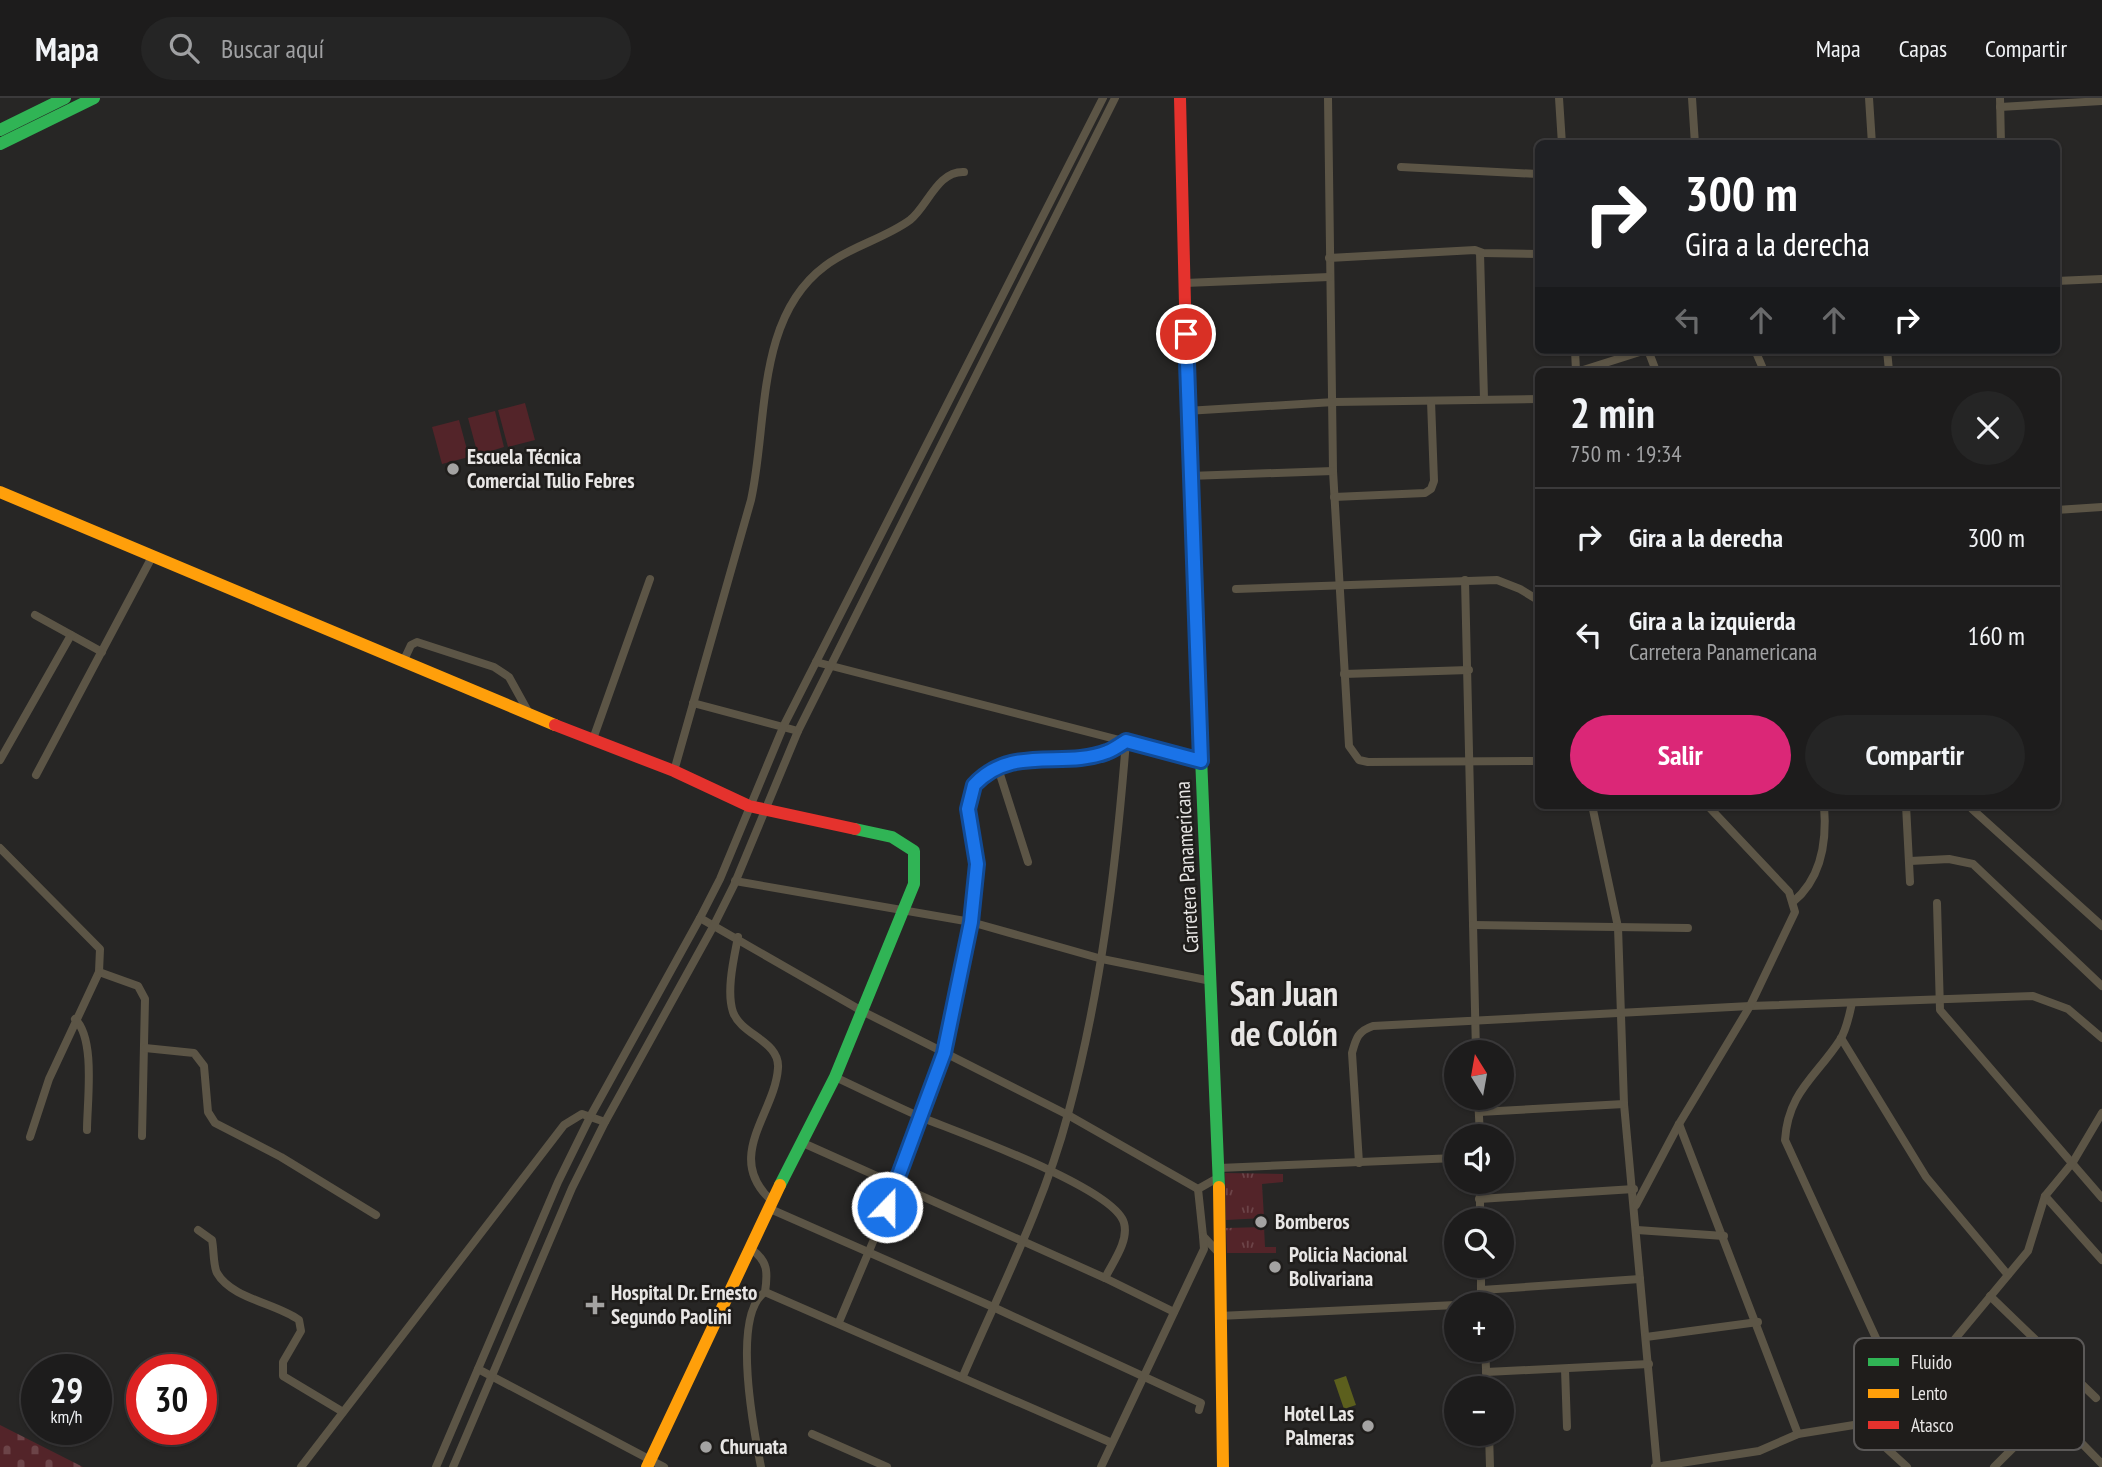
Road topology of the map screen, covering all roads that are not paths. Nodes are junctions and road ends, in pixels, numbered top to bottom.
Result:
1 (65, 98) edge
2 (94, 98) edge
3 (1103, 98) edge
4 (1115, 98) edge
5 (1180, 98) edge
6 (1328, 98) edge
7 (1559, 98) edge
8 (1692, 98) edge
9 (1869, 98) edge
10 (2062, 101) edge
11 (2102, 101) edge
12 (2000, 102) edge
13 (0, 130) edge
14 (1562, 140) edge
15 (1695, 140) edge
16 (1872, 140) edge
17 (2001, 140) edge
18 (0, 144) edge
19 (1401, 167) dead end
20 (964, 173) dead end
21 (1535, 174) edge
22 (1480, 253) junction
23 (1535, 254) edge
24 (1329, 258) junction
25 (1329, 277) junction
26 (2102, 279) edge
27 (2060, 281) edge
28 (1185, 283) junction
29 (1634, 354) edge
30 (1588, 368) edge
31 (1535, 399) edge
32 (1484, 400) junction
33 (1431, 401) junction
34 (1334, 402) junction
35 (1186, 411) junction
36 (1333, 471) junction
37 (1189, 476) junction
38 (0, 492) edge
39 (1334, 497) junction
40 (2102, 507) edge
41 (2060, 510) edge
42 (154, 554) junction
43 (650, 579) dead end
44 (1465, 580) junction
45 (1338, 585) junction
46 (1236, 589) dead end
47 (1535, 598) edge
48 (35, 615) dead end
49 (71, 635) junction
50 (102, 652) junction
51 (403, 662) junction
52 (816, 662) junction
53 (831, 668) junction
54 (1469, 670) junction
55 (1344, 674) junction
56 (693, 703) junction
57 (530, 715) junction
58 (784, 725) junction
59 (798, 731) junction
60 (593, 739) junction
61 (1126, 741) junction
62 (0, 760) edge
63 (1201, 761) junction
64 (1472, 761) junction
65 (1535, 761) edge
66 (998, 768) junction
67 (674, 771) junction
68 (36, 775) dead end
69 (749, 806) junction
70 (1593, 809) edge
71 (1711, 809) edge
72 (1824, 809) edge
73 (1906, 809) edge
74 (1973, 809) edge
75 (764, 811) junction
76 (0, 848) edge
77 (1910, 861) junction
78 (1028, 862) dead end
79 (735, 881) junction
80 (1910, 882) dead end
81 (1793, 902) junction
82 (1937, 903) dead end
83 (904, 909) junction
84 (700, 918) junction
85 (971, 922) junction
86 (714, 925) junction
87 (1474, 925) junction
88 (1618, 926) junction
89 (2102, 926) edge
90 (1688, 928) dead end
91 (738, 937) junction
92 (1102, 959) junction
93 (99, 972) junction
94 (1211, 981) junction
95 (2102, 986) edge
96 (1939, 1001) junction
97 (1852, 1003) junction
98 (1750, 1006) junction
99 (862, 1011) junction
100 (1622, 1015) junction
101 (75, 1019) junction
102 (1475, 1021) junction
103 (1841, 1038) junction
104 (2102, 1038) edge
105 (1476, 1040) edge
106 (145, 1048) junction
107 (944, 1053) junction
108 (835, 1077) junction
109 (1624, 1104) junction
110 (1479, 1112) joint
111 (2102, 1113) edge
112 (591, 1115) junction
113 (1068, 1115) junction
114 (922, 1117) junction
115 (604, 1122) junction
116 (1479, 1124) edge
117 (1679, 1124) junction
118 (87, 1130) dead end
119 (142, 1136) dead end
120 (30, 1137) dead end
121 (803, 1143) junction
122 (1444, 1159) edge
123 (2073, 1161) junction
124 (1359, 1163) junction
125 (1049, 1170) junction
126 (1219, 1174) junction
127 (897, 1185) junction
128 (1198, 1189) junction
129 (1634, 1189) junction
130 (1479, 1194) edge
131 (2045, 1196) junction
132 (2102, 1198) edge
133 (1479, 1199) junction
134 (770, 1205) junction
135 (1635, 1207) junction
136 (1479, 1208) edge
137 (376, 1215) dead end
138 (198, 1230) dead end
139 (1637, 1230) junction
140 (1203, 1236) junction
141 (1724, 1236) junction
142 (1023, 1241) junction
143 (751, 1249) junction
144 (868, 1251) junction
145 (1218, 1251) junction
146 (2102, 1260) edge
147 (2008, 1275) junction
148 (1105, 1278) junction
149 (1482, 1278) edge
150 (1640, 1279) junction
151 (1482, 1290) joint
152 (765, 1292) junction
153 (1990, 1296) junction
154 (1444, 1306) edge
155 (993, 1307) junction
156 (1174, 1312) junction
157 (1219, 1316) junction
158 (839, 1322) junction
159 (1758, 1322) junction
160 (1646, 1337) junction
161 (1876, 1338) edge
162 (1956, 1338) edge
163 (2034, 1338) edge
164 (1486, 1362) edge
165 (1648, 1364) junction
166 (478, 1368) junction
167 (1564, 1369) junction
168 (1486, 1372) junction
169 (492, 1375) junction
170 (963, 1376) junction
171 (1486, 1376) edge
172 (1142, 1379) junction
173 (2084, 1386) edge
174 (2096, 1398) dead end
175 (1199, 1410) dead end
176 (343, 1412) junction
177 (1854, 1425) edge
178 (1567, 1427) dead end
179 (812, 1434) dead end
180 (1798, 1434) junction
181 (1112, 1443) junction
182 (1489, 1446) edge
183 (2084, 1446) edge
184 (1888, 1450) edge
185 (2011, 1450) edge
186 (2100, 1462) edge
187 (649, 1464) edge
188 (301, 1467) edge
189 (436, 1467) edge
190 (453, 1467) edge
191 (664, 1467) edge
192 (761, 1467) edge
193 (887, 1467) edge
194 (1101, 1467) edge
195 (1223, 1467) edge
196 (1490, 1467) edge
197 (1656, 1467) edge
198 (1907, 1467) edge
199 (1994, 1467) edge
200 (2092, 1467) edge

1 - 13 main road
2 - 18 main road
3 - 52 street
4 - 53 street
5 - 28 main road, Carretera Panamericana
6 - 24 street
7 - 14 street
8 - 15 street
9 - 16 street
10 - 11 street
10 - 12 street
12 - 17 street
19 - 21 street
20 - 56 street
22 - 23 street
22 - 24 street
22 - 32 street
24 - 25 street
25 - 28 street
25 - 34 street
26 - 27 street
28 - 35 main road, Carretera Panamericana
29 - 30 street
31 - 32 street
32 - 33 street
33 - 34 street
33 - 39 street
34 - 35 street
34 - 36 street
35 - 37 main road, Carretera Panamericana
36 - 37 street
36 - 39 street
37 - 63 main road, Carretera Panamericana
38 - 42 main road
39 - 45 street
40 - 41 street
42 - 50 street
42 - 51 main road
43 - 60 street
44 - 45 street
44 - 47 street
44 - 54 street
45 - 46 street
45 - 55 street
48 - 49 street
49 - 50 street
49 - 62 street
50 - 68 street
51 - 57 main road
51 - 57 street
52 - 53 street
52 - 58 street
53 - 59 street
53 - 61 street
54 - 55 street
54 - 64 street
55 - 64 street
56 - 58 street
56 - 67 street
57 - 60 main road
58 - 59 street
58 - 69 street
59 - 75 street
60 - 67 main road
61 - 63 street
61 - 66 street
61 - 92 street
63 - 94 main road, Carretera Panamericana
64 - 65 street
64 - 87 street
66 - 78 street
66 - 85 street
67 - 69 main road
69 - 75 main road
69 - 84 street
70 - 88 street
71 - 81 street
72 - 81 street
73 - 77 street
74 - 89 street
75 - 79 street
75 - 83 main road
76 - 93 street
77 - 80 street
77 - 95 street
79 - 83 street
79 - 86 street
81 - 98 street
82 - 96 street
83 - 85 street
83 - 99 main road
84 - 86 street
84 - 112 street
85 - 92 street
85 - 107 street
86 - 91 street
86 - 115 street
87 - 88 street
87 - 102 street
88 - 90 street
88 - 100 street
91 - 99 street
91 - 134 street
92 - 94 street
92 - 113 street
93 - 101 street
93 - 106 street
94 - 126 main road, Carretera Panamericana
96 - 97 street
96 - 104 street
96 - 123 street
97 - 98 street
97 - 103 street
98 - 100 street
98 - 117 street
99 - 107 street
99 - 108 main road
100 - 102 street
100 - 109 street
101 - 118 street
101 - 120 street
102 - 105 street
102 - 124 street
103 - 147 street
103 - 161 street
106 - 119 street
106 - 137 street
107 - 113 street
107 - 114 street
108 - 114 street
108 - 121 main road
109 - 110 street
109 - 129 street
110 - 116 street
111 - 123 street
112 - 115 street
112 - 166 street
112 - 176 street
113 - 125 street
113 - 128 street
114 - 125 street
114 - 127 street
115 - 169 street
117 - 135 street
117 - 141 street
121 - 127 street
121 - 134 main road
122 - 124 street
123 - 131 street
123 - 132 street
124 - 126 street
125 - 142 street
125 - 148 street
126 - 128 street
126 - 145 main road, Carretera Panamericana
127 - 142 street
127 - 144 street
128 - 140 street
129 - 133 street
129 - 135 street
130 - 133 street
131 - 146 street
131 - 147 street
133 - 136 street
134 - 143 main road
134 - 144 street
135 - 139 street
138 - 176 street
139 - 141 street
139 - 150 street
140 - 145 street
140 - 156 street
141 - 159 street
142 - 148 street
142 - 155 street
143 - 152 street
143 - 187 main road
144 - 155 street
144 - 158 street
145 - 157 main road, Carretera Panamericana
147 - 153 street
148 - 156 street
149 - 151 street
150 - 151 street
150 - 160 street
152 - 158 street
152 - 192 street
153 - 162 street
153 - 163 street
154 - 157 street
155 - 170 street
155 - 172 street
156 - 172 street
157 - 195 main road, Carretera Panamericana
158 - 170 street
159 - 160 street
159 - 180 street
160 - 165 street
164 - 168 street
165 - 167 street
165 - 197 street
166 - 169 street
166 - 189 street
167 - 168 street
167 - 178 street
168 - 171 street
169 - 187 street
169 - 190 street
170 - 181 street
172 - 175 street
172 - 181 street
173 - 174 street
176 - 188 street
177 - 180 street
179 - 193 street
180 - 197 street
181 - 194 street
182 - 196 street
183 - 186 street
184 - 198 street
185 - 199 street
186 - 200 street
187 - 191 street

